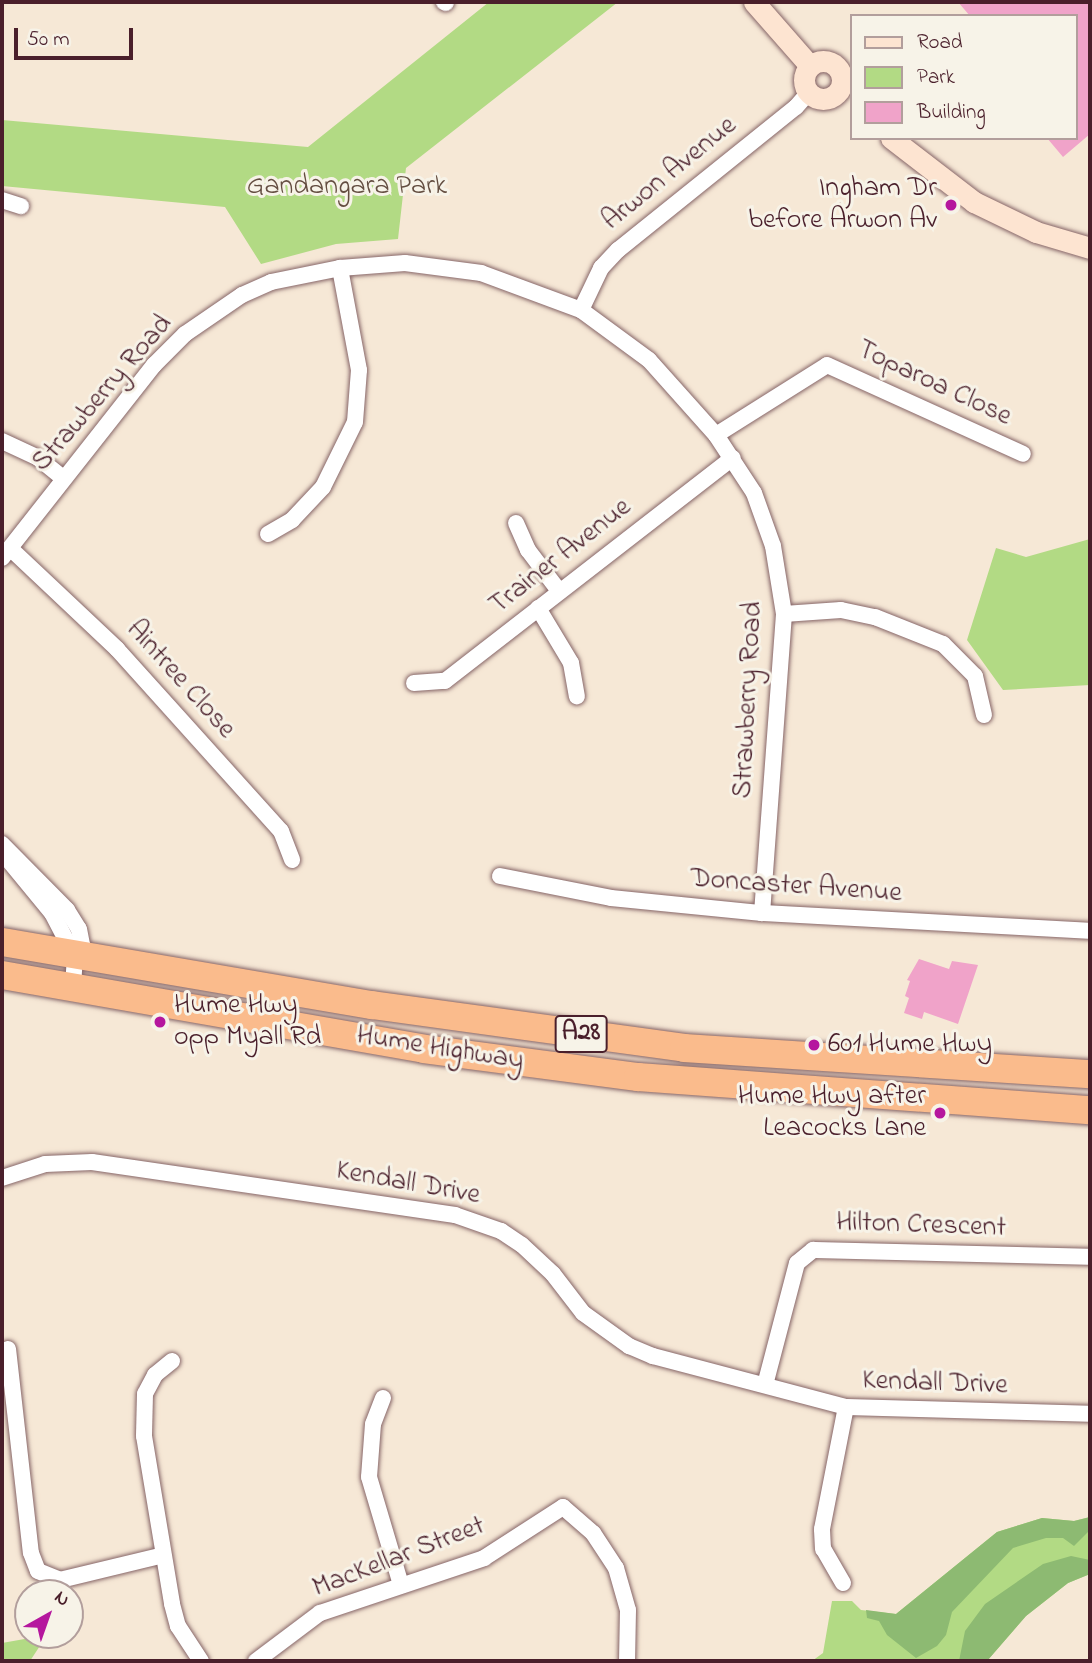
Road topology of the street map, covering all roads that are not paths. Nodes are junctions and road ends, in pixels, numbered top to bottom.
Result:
1 (754, 2) edge
2 (810, 66) junction
3 (809, 92) junction
4 (845, 97) edge
5 (894, 140) edge
6 (2, 200) edge
7 (21, 206) dead end
8 (1090, 248) edge
9 (340, 268) junction
10 (581, 310) junction
11 (716, 435) junction
12 (2, 441) edge
13 (1023, 454) dead end
14 (733, 458) junction
15 (63, 478) junction
16 (516, 523) dead end
17 (268, 534) dead end
18 (6, 554) edge
19 (559, 591) junction
20 (538, 608) junction
21 (784, 614) junction
22 (414, 683) dead end
23 (577, 696) dead end
24 (984, 715) dead end
25 (2, 844) edge
26 (2, 851) edge
27 (292, 860) dead end
28 (500, 876) dead end
29 (762, 913) junction
30 (1090, 931) edge
31 (2, 942) edge
32 (75, 957) junction
33 (2, 975) edge
34 (73, 989) junction
35 (1090, 1074) edge
36 (1090, 1110) edge
37 (2, 1178) edge
38 (1090, 1257) edge
39 (8, 1349) dead end
40 (172, 1361) dead end
41 (5, 1374) edge
42 (765, 1385) junction
43 (383, 1398) dead end
44 (846, 1407) junction
45 (1090, 1414) edge
46 (160, 1556) junction
47 (843, 1583) dead end
48 (401, 1585) junction
49 (201, 1661) edge
50 (256, 1661) edge
51 (627, 1661) edge

1 - 2 street
2 - 3 street
2 - 4 street
3 - 4 street
3 - 10 street, Arwon Avenue
5 - 8 street
6 - 7 street
9 - 10 street, Strawberry Road
9 - 15 street, Strawberry Road
9 - 17 street
10 - 11 street, Strawberry Road
11 - 13 street, Toparoa Close
11 - 14 street, Strawberry Road
12 - 15 street
14 - 19 street, Trainer Avenue
14 - 21 street, Strawberry Road
15 - 18 street, Strawberry Road
16 - 19 street
18 - 27 street, Aintree Close
19 - 20 street, Trainer Avenue
20 - 22 street, Trainer Avenue
20 - 23 street
21 - 24 street
21 - 29 street, Strawberry Road
25 - 32 street
26 - 32 street
28 - 29 street, Doncaster Avenue
29 - 30 street, Doncaster Avenue
31 - 32 highway, Hume Highway / A28
32 - 34 street
32 - 35 highway, Hume Highway / A28
33 - 34 highway, Hume Highway / A28
34 - 36 highway, Hume Highway / A28
37 - 42 street, Kendall Drive
38 - 42 street, Hilton Crescent
39 - 41 street
40 - 46 street
41 - 46 street
42 - 44 street, Kendall Drive
43 - 48 street
44 - 45 street, Kendall Drive
44 - 47 street
46 - 49 street
48 - 50 street, MacKellar Street
48 - 51 street, MacKellar Street

